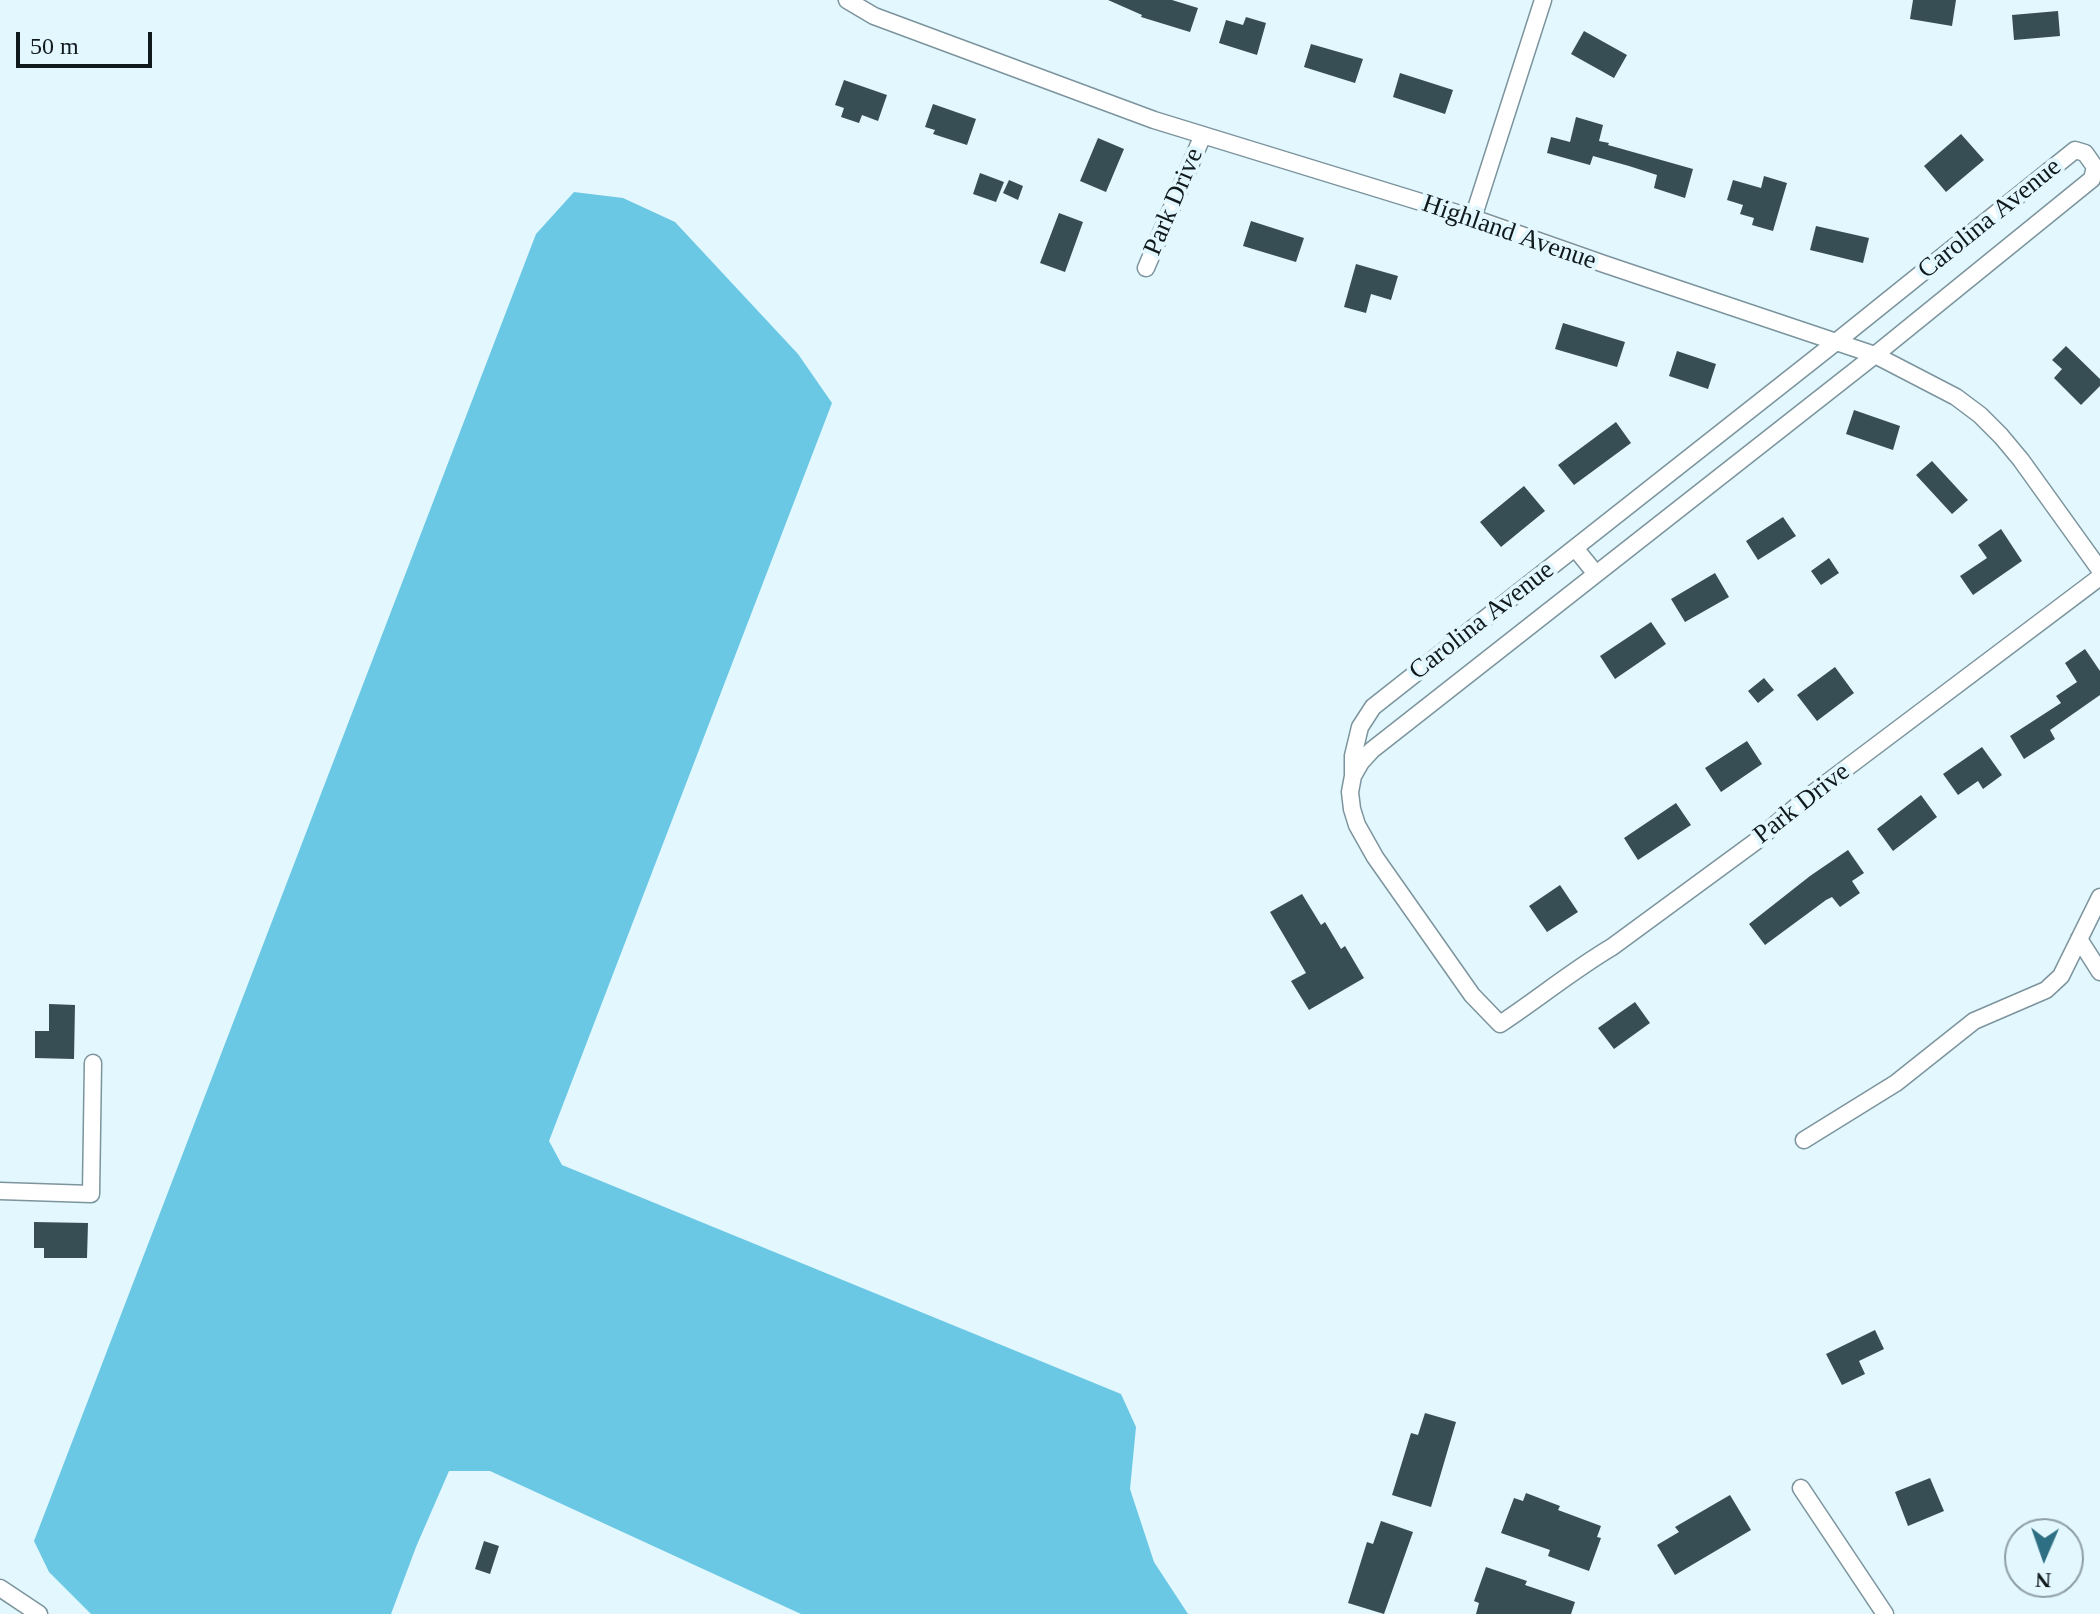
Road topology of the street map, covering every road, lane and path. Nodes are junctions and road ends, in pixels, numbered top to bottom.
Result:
1 (847, 0) edge
2 (1543, 0) edge
3 (1203, 135) junction
4 (1473, 218) junction
5 (1146, 268) dead end
6 (1836, 342) junction
7 (1875, 355) junction
8 (1575, 548) junction
9 (2100, 570) edge
10 (1596, 574) junction
11 (2100, 577) edge
12 (1353, 776) junction
13 (2100, 897) edge
14 (2079, 939) junction
15 (2100, 972) edge
16 (1500, 1024) joint
17 (93, 1063) dead end
18 (1804, 1140) dead end
19 (0, 1191) edge
20 (1801, 1488) dead end
21 (0, 1588) edge
22 (39, 1614) edge
23 (1885, 1614) edge

1 - 3 street, Highland Avenue
2 - 4 street
3 - 4 street, Highland Avenue
3 - 5 street, Park Drive
4 - 6 street, Highland Avenue
6 - 7 street, Highland Avenue
6 - 7 street, Carolina Avenue
6 - 8 street, Carolina Avenue
7 - 9 street, Highland Avenue
7 - 10 street, Carolina Avenue
8 - 10 street
8 - 12 street, Carolina Avenue
10 - 12 street, Carolina Avenue
11 - 16 street, Park Drive
12 - 16 street, Carolina Avenue
13 - 14 street
14 - 15 street
14 - 18 street
17 - 19 street
20 - 23 street
21 - 22 street

